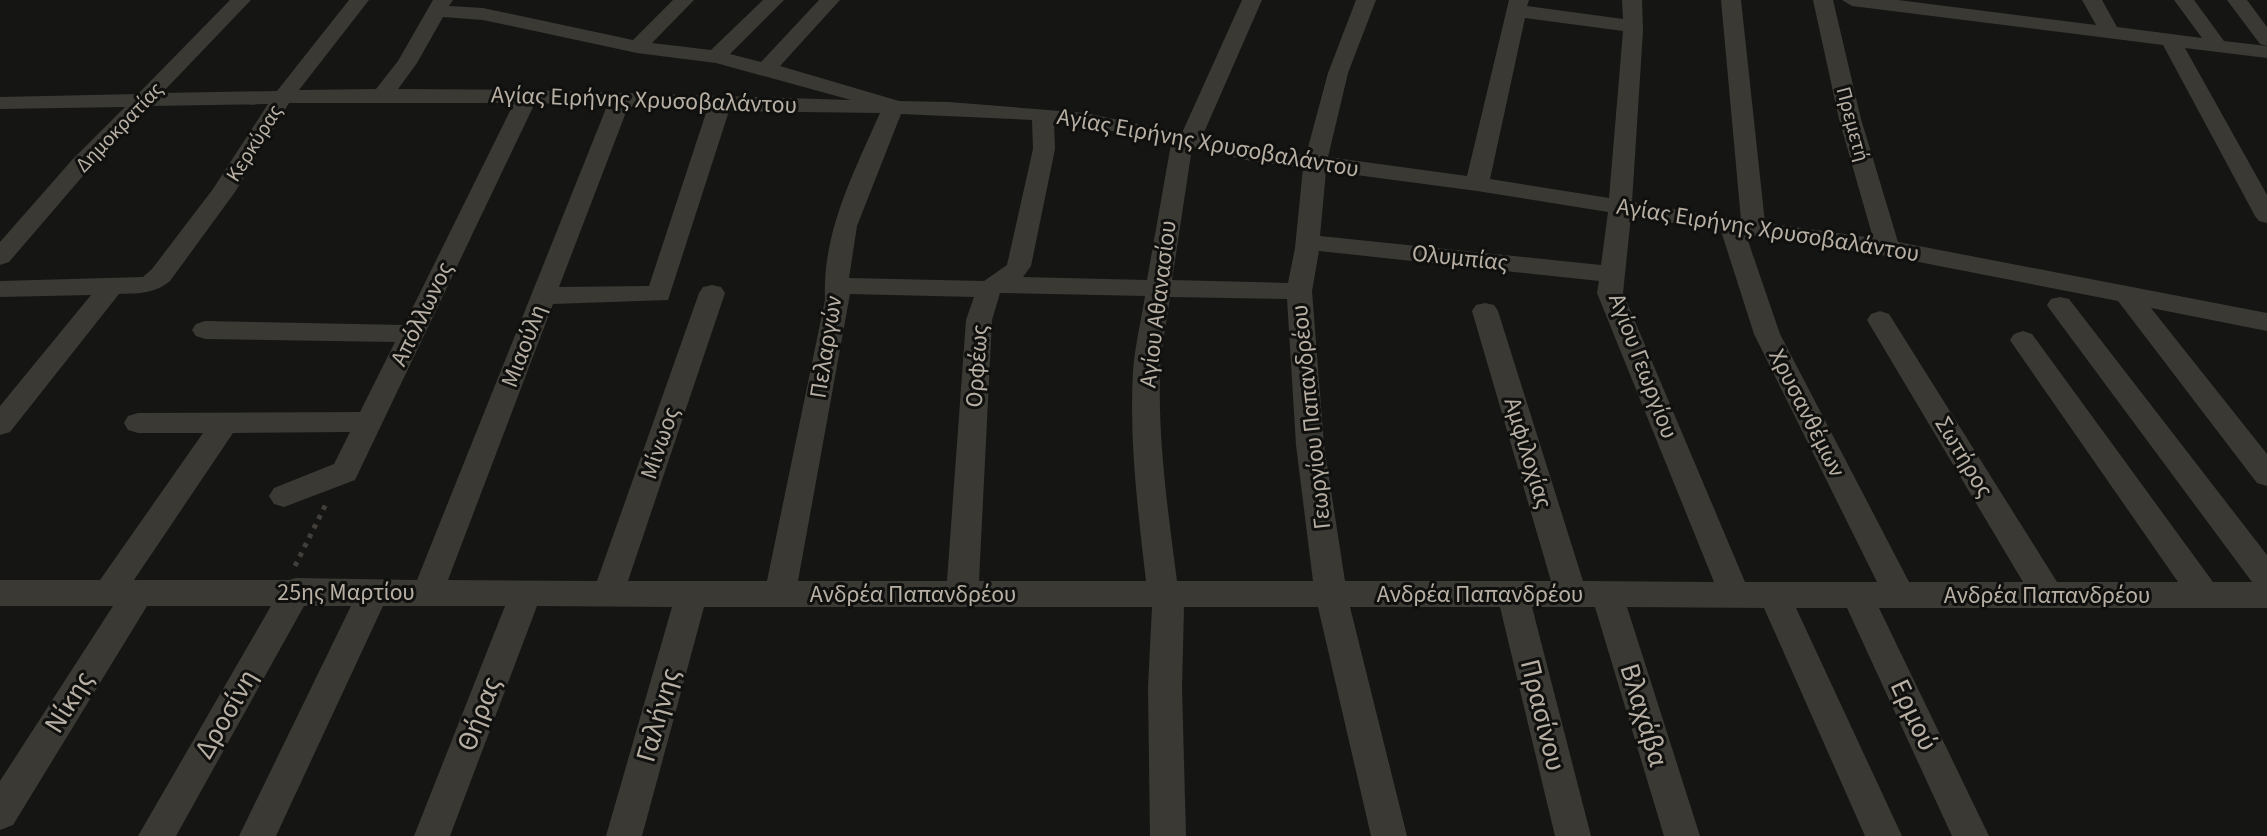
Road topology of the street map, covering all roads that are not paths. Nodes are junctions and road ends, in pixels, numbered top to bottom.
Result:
1 (241, 0) edge
2 (359, 0) edge
3 (499, 0) edge
4 (684, 0) edge
5 (774, 0) edge
6 (830, 0) edge
7 (1252, 0) edge
8 (1366, 0) edge
9 (1632, 0) edge
10 (1731, 0) edge
11 (1824, 0) edge
12 (1852, 0) edge
13 (2006, 0) edge
14 (2092, 0) edge
15 (2184, 0) edge
16 (2238, 0) edge
17 (1877, 2) edge
18 (440, 6) edge
19 (1519, 6) edge
20 (483, 14) junction
21 (2015, 20) junction
22 (1633, 26) junction
23 (2110, 32) junction
24 (2170, 39) junction
25 (2267, 40) edge
26 (2218, 46) junction
27 (636, 47) junction
28 (2267, 52) edge
29 (716, 57) junction
30 (766, 69) junction
31 (382, 95) junction
32 (528, 96) junction
33 (282, 98) junction
34 (146, 100) junction
35 (620, 100) junction
36 (1, 104) edge
37 (720, 104) junction
38 (894, 106) junction
39 (1043, 115) junction
40 (1186, 140) junction
41 (1315, 163) junction
42 (1477, 184) junction
43 (1620, 207) junction
44 (2267, 216) edge
45 (1743, 227) junction
46 (1307, 242) junction
47 (1888, 248) junction
48 (0, 257) edge
49 (1612, 274) junction
50 (112, 286) junction
51 (836, 286) junction
52 (992, 287) junction
53 (0, 289) edge
54 (1159, 289) junction
55 (1299, 290) junction
56 (712, 293) dead end
57 (2127, 295) junction
58 (543, 296) junction
59 (2060, 305) dead end
60 (1485, 311) dead end
61 (1880, 320) dead end
62 (2267, 322) edge
63 (205, 330) dead end
64 (412, 334) junction
65 (2023, 340) dead end
66 (369, 422) junction
67 (138, 423) dead end
68 (225, 423) junction
69 (0, 425) edge
70 (2267, 475) edge
71 (284, 496) dead end
72 (2267, 578) edge
73 (289, 591) junction
74 (124, 592) junction
75 (374, 592) junction
76 (428, 592) junction
77 (0, 593) edge
78 (526, 593) junction
79 (608, 593) junction
80 (692, 594) junction
81 (780, 594) junction
82 (962, 594) junction
83 (1165, 594) junction
84 (1331, 594) junction
85 (1513, 594) junction
86 (1571, 594) junction
87 (1607, 594) junction
88 (1735, 595) junction
89 (1774, 595) junction
90 (1857, 595) junction
91 (1900, 595) junction
92 (2048, 595) junction
93 (2205, 595) junction
94 (2267, 595) edge
95 (0, 813) edge
96 (156, 836) edge
97 (257, 836) edge
98 (432, 836) edge
99 (624, 836) edge
100 (1168, 836) edge
101 (1389, 836) edge
102 (1573, 836) edge
103 (1682, 836) edge
104 (1884, 836) edge
105 (1971, 836) edge

1 - 34 street, Δημοκρατίας
2 - 33 street, Κερκύρας
3 - 20 street
4 - 27 street
5 - 29 street
6 - 30 street
7 - 40 street, Αγίου Αθανασίου
8 - 41 street, Γεωργίου Παπανδρέου
9 - 22 street, Αγίου Γεωργίου
10 - 45 street, Χρυσανθέμων
11 - 47 street, Πρεμετή
12 - 17 street
13 - 21 street
14 - 23 street
15 - 26 street
16 - 25 street
17 - 21 street
18 - 20 street
18 - 31 street
19 - 22 street
19 - 42 street
20 - 27 street
21 - 23 street
22 - 43 street, Αγίου Γεωργίου
23 - 24 street
24 - 26 street
24 - 44 street
26 - 28 street
27 - 29 street
29 - 30 street
30 - 38 street
31 - 32 street, Αγίας Ειρήνης Χρυσοβαλάντου
31 - 33 street, Αγίας Ειρήνης Χρυσοβαλάντου
32 - 35 street, Αγίας Ειρήνης Χρυσοβαλάντου
32 - 64 street, Απόλλωνος
33 - 34 street, Αγίας Ειρήνης Χρυσοβαλάντου
33 - 50 street, Κερκύρας
34 - 36 street
34 - 48 street, Δημοκρατίας
35 - 37 street, Αγίας Ειρήνης Χρυσοβαλάντου
35 - 58 street, Μιαούλη
37 - 38 street, Αγίας Ειρήνης Χρυσοβαλάντου
37 - 58 street
38 - 39 street, Αγίας Ειρήνης Χρυσοβαλάντου
38 - 51 street, Πελαργών
39 - 40 street, Αγίας Ειρήνης Χρυσοβαλάντου
39 - 52 street
40 - 41 street, Αγίας Ειρήνης Χρυσοβαλάντου
40 - 54 street, Αγίου Αθανασίου
41 - 42 street, Αγίας Ειρήνης Χρυσοβαλάντου
41 - 46 street, Γεωργίου Παπανδρέου
42 - 43 street, Αγίας Ειρήνης Χρυσοβαλάντου
43 - 45 street, Αγίας Ειρήνης Χρυσοβαλάντου
43 - 49 street, Αγίου Γεωργίου
45 - 47 street, Αγίας Ειρήνης Χρυσοβαλάντου
45 - 91 street, Χρυσανθέμων
46 - 49 street, Ολυμπίας
46 - 55 street, Γεωργίου Παπανδρέου
47 - 57 street, Αγίας Ειρήνης Χρυσοβαλάντου
49 - 88 street, Αγίου Γεωργίου
50 - 53 street
50 - 69 street
51 - 52 street
51 - 81 street, Πελαργών
52 - 54 street
52 - 82 street, Ορφέως
54 - 55 street
54 - 83 street, Αγίου Αθανασίου
55 - 84 street, Γεωργίου Παπανδρέου
56 - 79 street, Μίνωος
57 - 62 street, Αγίας Ειρήνης Χρυσοβαλάντου
57 - 70 street
58 - 76 street, Μιαούλη
59 - 72 street
60 - 86 street, Αμφιλοχίας
61 - 92 street, Σωτήρος
63 - 64 street
64 - 66 street, Απόλλωνος
65 - 93 street
66 - 68 street
66 - 71 street, Απόλλωνος
67 - 68 street
68 - 74 street, Νίκης
73 - 74 street, 25ης Μαρτίου
73 - 75 street, 25ης Μαρτίου
73 - 96 street, Δροσίνη
74 - 77 street, 25ης Μαρτίου
74 - 95 street, Νίκης
75 - 76 street, 25ης Μαρτίου
75 - 97 street
76 - 78 street, 25ης Μαρτίου
78 - 79 street, 25ης Μαρτίου
78 - 98 street, Θήρας
79 - 80 street, 25ης Μαρτίου
80 - 81 street, Ανδρέα Παπανδρέου
80 - 99 street, Γαλήνης
81 - 82 street, Ανδρέα Παπανδρέου
82 - 83 street, Ανδρέα Παπανδρέου
83 - 84 street, Ανδρέα Παπανδρέου
83 - 100 street, Αγίου Αθανασίου
84 - 85 street, Ανδρέα Παπανδρέου
84 - 101 street, Γεωργίου Παπανδρέου
85 - 86 street, Ανδρέα Παπανδρέου
85 - 102 street, Πρασίνου
86 - 87 street, Ανδρέα Παπανδρέου
87 - 88 street, Ανδρέα Παπανδρέου
87 - 103 street, Βλαχάβα
88 - 89 street, Ανδρέα Παπανδρέου
89 - 90 street, Ανδρέα Παπανδρέου
89 - 104 street
90 - 91 street, Ανδρέα Παπανδρέου
90 - 105 street, Ερμού
91 - 92 street, Ανδρέα Παπανδρέου
92 - 93 street, Ανδρέα Παπανδρέου
93 - 94 street, Ανδρέα Παπανδρέου

